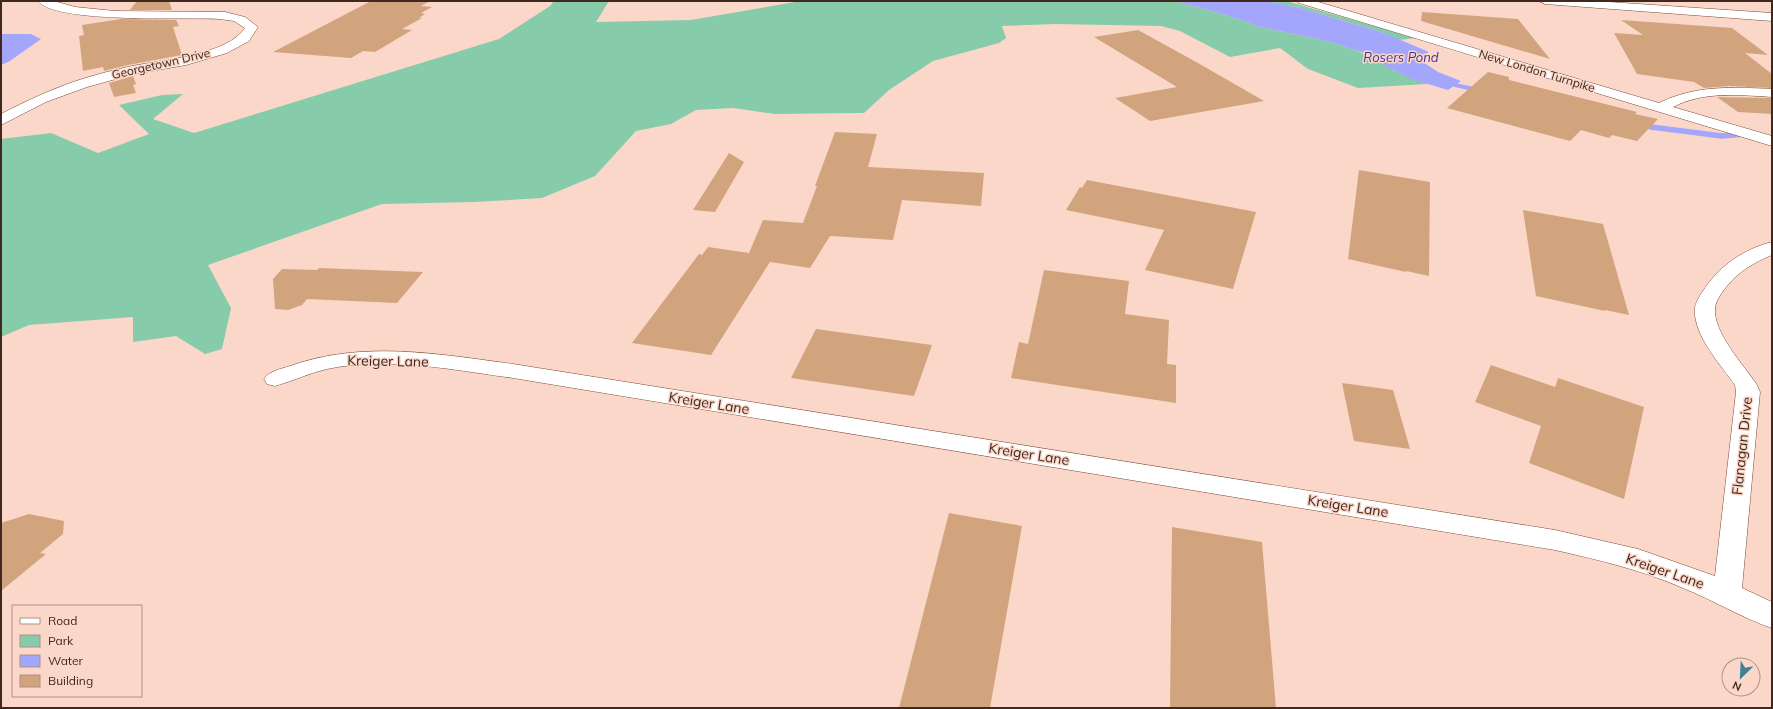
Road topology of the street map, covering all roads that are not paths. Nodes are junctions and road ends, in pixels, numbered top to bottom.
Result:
1 (44, 1) edge
2 (1303, 1) edge
3 (1545, 1) edge
4 (1327, 4) edge
5 (1772, 17) edge
6 (1772, 93) edge
7 (1660, 108) junction
8 (1, 120) edge
9 (1772, 141) edge
10 (1772, 248) edge
11 (275, 379) dead end
12 (1727, 594) junction
13 (1772, 616) edge

1 - 8 street, Georgetown Drive
2 - 4 street, New London Turnpike
3 - 5 street
4 - 7 street, New London Turnpike
6 - 7 street
7 - 9 street, New London Turnpike
10 - 12 street, Flanagan Drive
11 - 12 street, Kreiger Lane
12 - 13 street, Kreiger Lane

